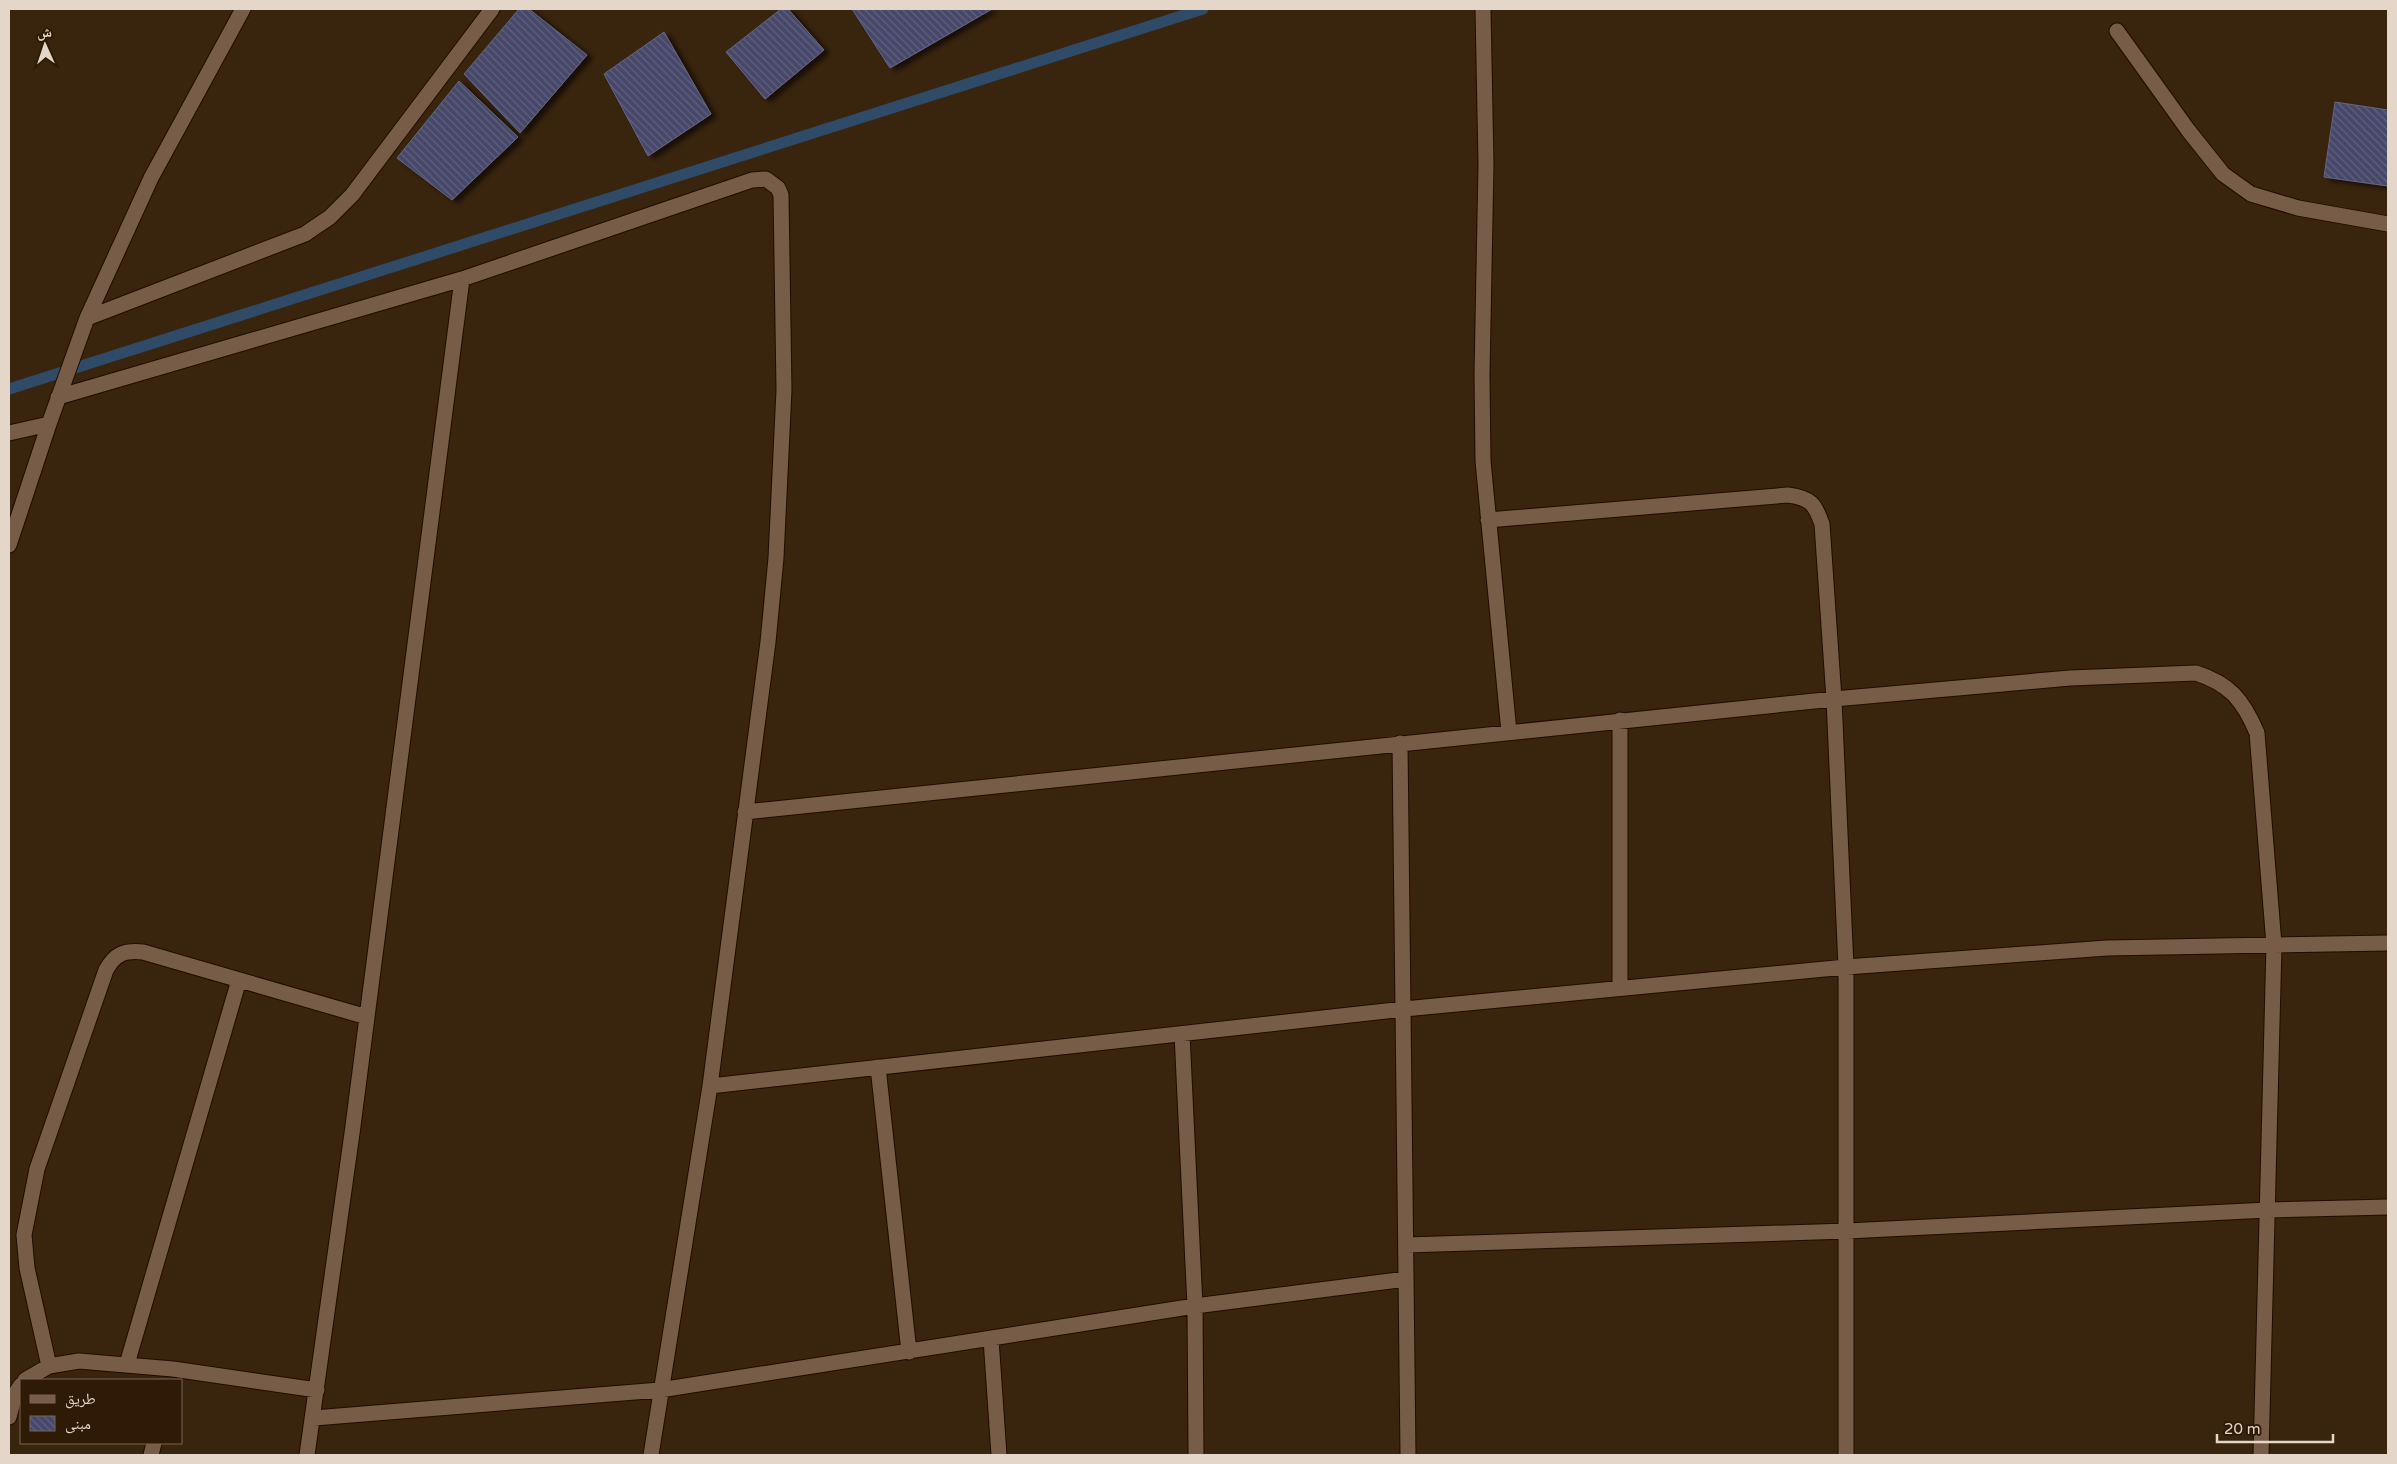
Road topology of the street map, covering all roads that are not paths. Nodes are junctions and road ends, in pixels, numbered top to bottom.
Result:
1 (243, 9) edge
2 (492, 9) edge
3 (1483, 9) edge
4 (2117, 31) dead end
5 (2388, 224) edge
6 (462, 279) junction
7 (87, 318) junction
8 (58, 397) junction
9 (48, 424) junction
10 (9, 433) edge
11 (1488, 520) junction
12 (9, 545) edge
13 (1834, 699) junction
14 (1620, 720) junction
15 (1509, 732) junction
16 (1400, 743) junction
17 (746, 812) junction
18 (2388, 943) edge
19 (2274, 945) junction
20 (1846, 966) junction
21 (239, 980) junction
22 (1620, 988) junction
23 (1404, 1009) junction
24 (367, 1017) junction
25 (1182, 1034) junction
26 (878, 1067) junction
27 (710, 1086) junction
28 (2388, 1207) edge
29 (2268, 1210) junction
30 (1846, 1231) junction
31 (1406, 1245) junction
32 (1406, 1279) junction
33 (1195, 1306) junction
34 (991, 1339) junction
35 (909, 1352) junction
36 (127, 1364) junction
37 (49, 1366) junction
38 (172, 1375) edge
39 (27, 1379) edge
40 (20, 1386) edge
41 (317, 1390) junction
42 (660, 1390) junction
43 (9, 1417) edge
44 (314, 1418) junction
45 (307, 1455) edge
46 (651, 1455) edge
47 (999, 1455) edge
48 (1196, 1455) edge
49 (1408, 1455) edge
50 (1846, 1455) edge
51 (2261, 1455) edge

1 - 7 street
2 - 7 street
3 - 11 street
4 - 5 street
6 - 8 street
6 - 17 street
6 - 24 street
7 - 8 street
8 - 9 street
9 - 10 street
9 - 12 street
11 - 13 street
11 - 15 street
13 - 14 street
13 - 19 street
13 - 20 street
14 - 15 street
14 - 22 street
15 - 16 street
16 - 17 street
16 - 23 street
17 - 27 street
18 - 19 street
19 - 20 street
19 - 29 street
20 - 22 street
20 - 30 street
21 - 24 street
21 - 36 street
21 - 37 street
22 - 23 street
23 - 25 street
23 - 31 street
24 - 41 street
25 - 26 street
25 - 33 street
26 - 27 street
26 - 35 street
27 - 42 street
28 - 29 street
29 - 30 street
29 - 51 street
30 - 31 street
30 - 50 street
31 - 32 street
32 - 33 street
32 - 49 street
33 - 34 street
33 - 48 street
34 - 35 street
34 - 47 street
35 - 42 street
36 - 37 street
36 - 38 street
37 - 39 street
38 - 41 street
40 - 43 street
41 - 44 street
42 - 44 street
42 - 46 street
44 - 45 street

